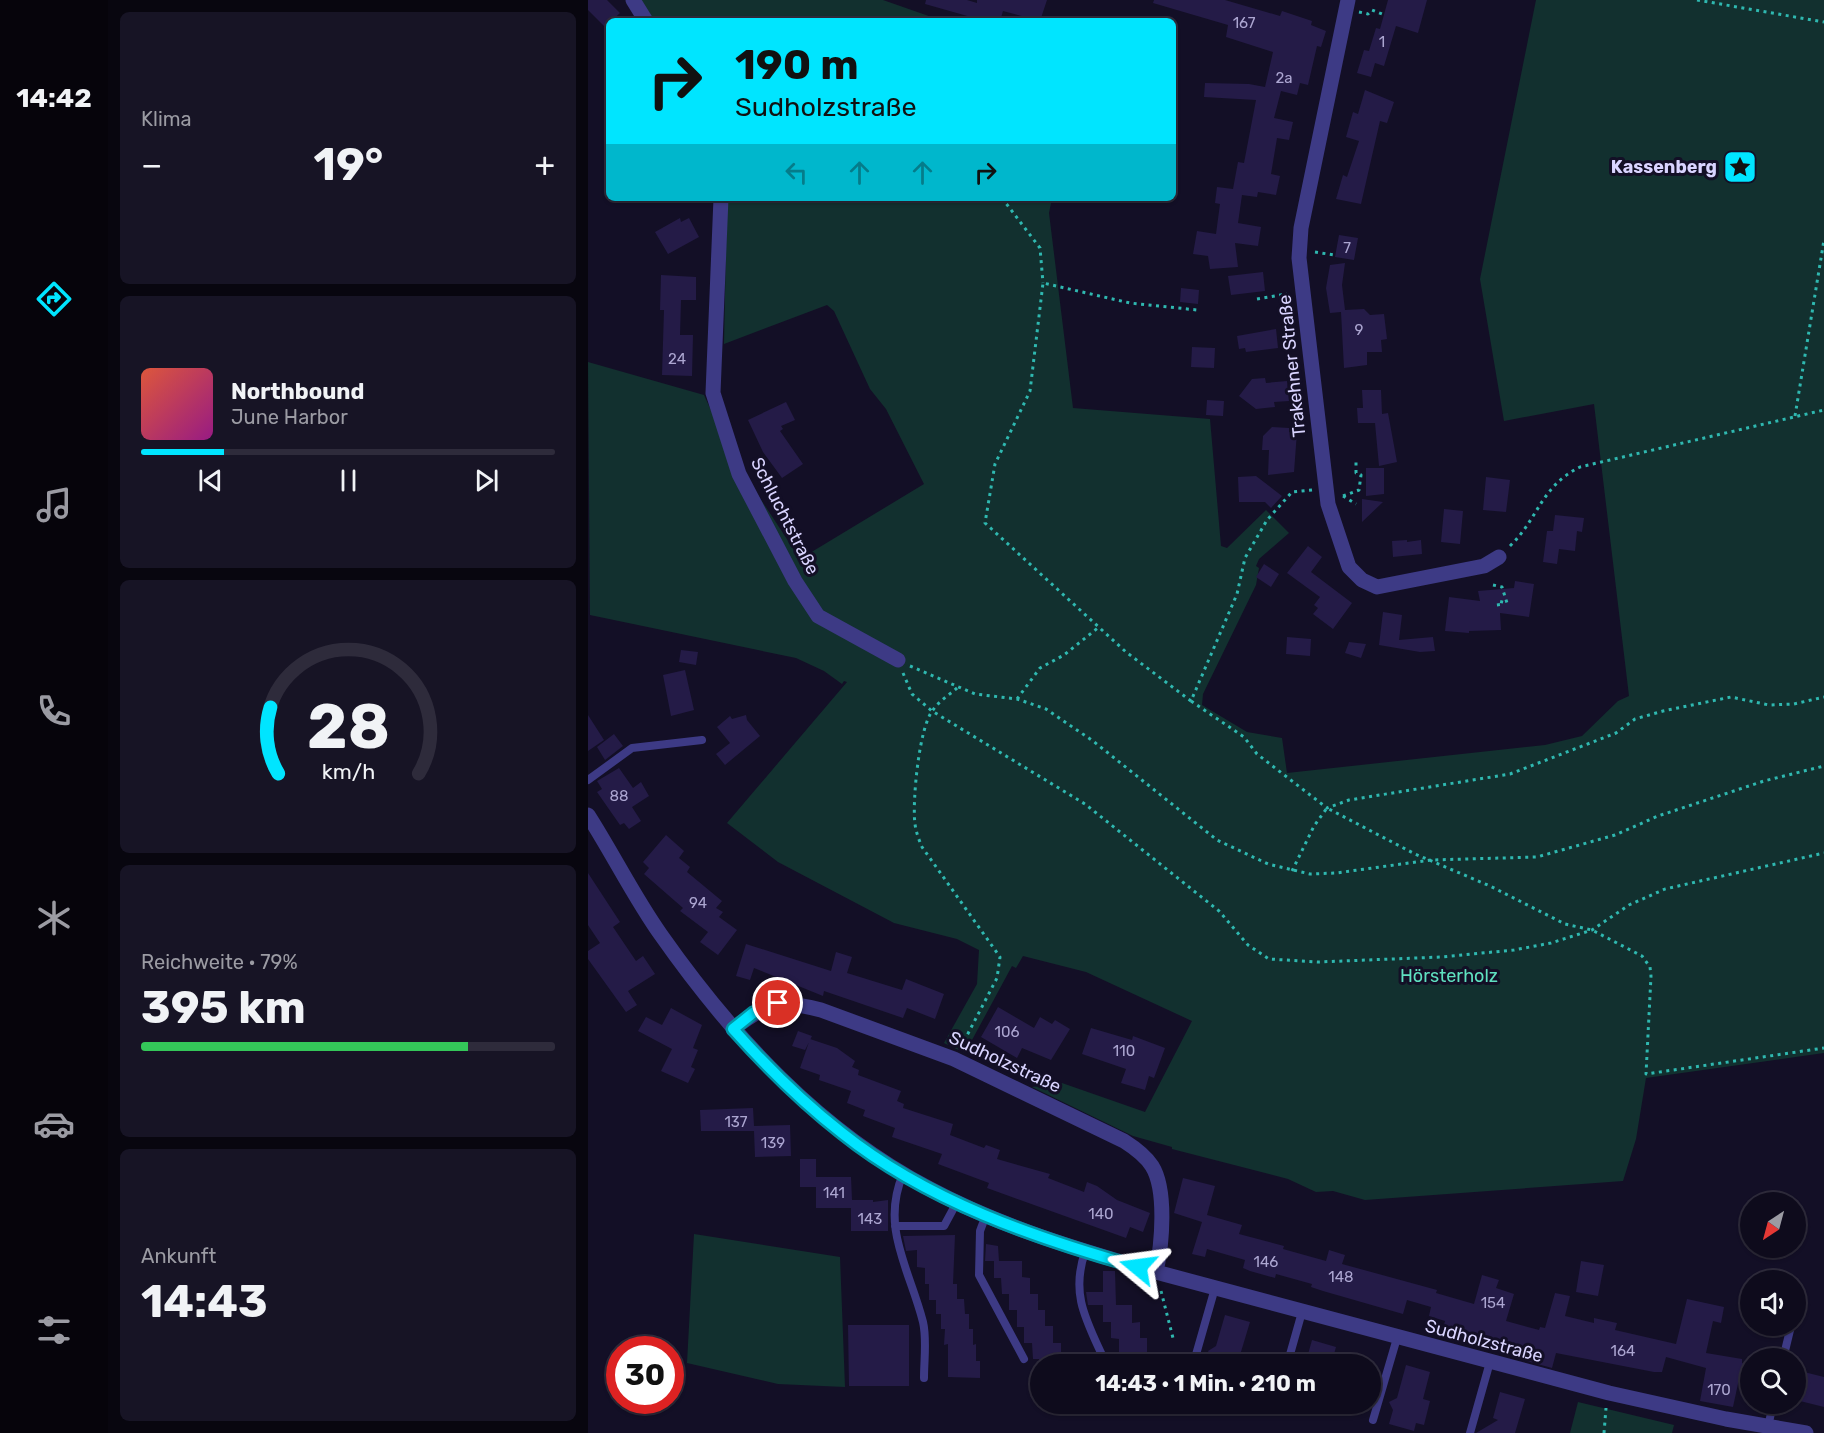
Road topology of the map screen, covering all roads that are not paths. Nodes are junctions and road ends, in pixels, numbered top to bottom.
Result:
1 (633, 0) edge
2 (1347, 4) edge
3 (644, 18) edge
4 (721, 201) edge
5 (1499, 557) road end
6 (898, 660) road end
7 (702, 740) dead end
8 (588, 780) edge
9 (588, 814) edge
10 (733, 1029) junction
11 (903, 1174) junction
12 (957, 1202) junction
13 (986, 1215) junction
14 (895, 1226) junction
15 (1085, 1252) junction
16 (1161, 1273) junction
17 (1215, 1288) junction
18 (1302, 1312) junction
19 (1397, 1338) junction
20 (1102, 1354) edge
21 (1197, 1354) edge
22 (1290, 1354) edge
23 (1024, 1359) dead end
24 (1490, 1362) junction
25 (924, 1378) dead end
26 (1771, 1414) edge
27 (1373, 1420) dead end
28 (1768, 1426) junction
29 (1470, 1433) edge
30 (1806, 1433) edge

1 - 3 street
2 - 5 street, Trakehner Straße
4 - 6 street, Schluchtstraße
7 - 8 lane
9 - 10 street, Sudholzstraße
10 - 11 street, Sudholzstraße
10 - 16 street, Sudholzstraße
11 - 12 street, Sudholzstraße
11 - 14 lane
12 - 13 street, Sudholzstraße
12 - 14 lane
13 - 15 street, Sudholzstraße
13 - 23 lane
14 - 25 lane
15 - 16 street, Sudholzstraße
15 - 20 lane
16 - 17 street, Sudholzstraße
17 - 18 street, Sudholzstraße
17 - 21 lane
18 - 19 street, Sudholzstraße
18 - 22 lane
19 - 24 street, Sudholzstraße
19 - 27 lane
24 - 28 street, Sudholzstraße
24 - 29 lane
26 - 28 lane
28 - 30 street, Sudholzstraße

